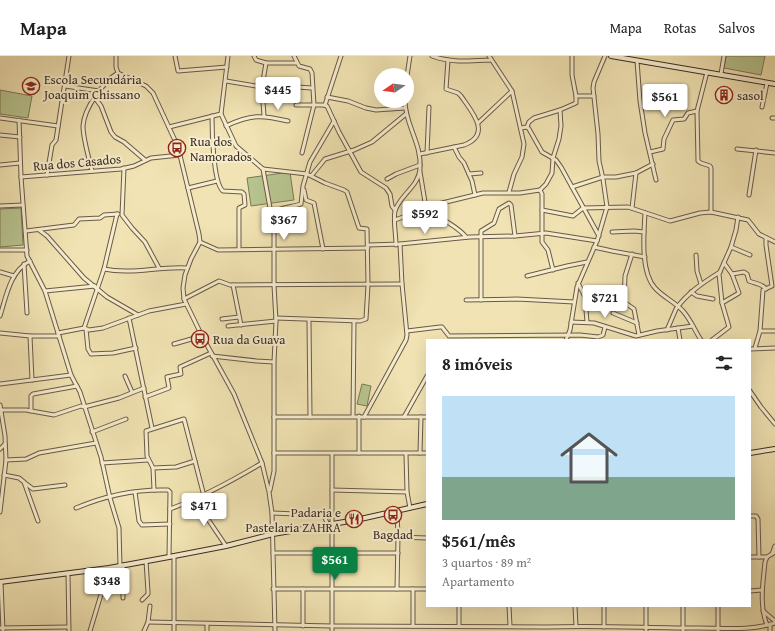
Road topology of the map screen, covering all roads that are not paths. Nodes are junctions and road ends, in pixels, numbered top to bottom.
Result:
1 (69, 56) edge
2 (116, 56) edge
3 (175, 56) edge
4 (228, 56) edge
5 (254, 56) edge
6 (294, 56) edge
7 (341, 56) edge
8 (410, 56) edge
9 (432, 56) edge
10 (572, 56) edge
11 (605, 56) edge
12 (610, 56) edge
13 (724, 56) edge
14 (490, 58) edge
15 (635, 59) edge
16 (448, 60) junction
17 (266, 63) junction
18 (296, 63) junction
19 (227, 67) junction
20 (408, 68) edge
21 (707, 72) junction
22 (118, 73) junction
23 (720, 74) junction
24 (226, 81) junction
25 (767, 83) junction
26 (775, 84) edge
27 (65, 86) junction
28 (262, 87) junction
29 (312, 88) junction
30 (512, 91) junction
31 (99, 92) junction
32 (576, 96) junction
33 (594, 96) junction
34 (327, 97) junction
35 (95, 98) junction
36 (296, 105) dead end
37 (314, 105) junction
38 (325, 105) junction
39 (429, 106) dead end
40 (762, 107) dead end
41 (405, 108) joint
42 (560, 110) junction
43 (697, 111) junction
44 (221, 114) junction
45 (406, 114) junction
46 (212, 116) junction
47 (264, 116) junction
48 (0, 118) edge
49 (19, 120) junction
50 (288, 121) dead end
51 (334, 121) junction
52 (478, 123) junction
53 (58, 126) junction
54 (226, 126) junction
55 (169, 127) junction
56 (527, 127) junction
57 (520, 128) junction
58 (0, 135) edge
59 (20, 137) junction
60 (454, 147) junction
61 (737, 148) dead end
62 (756, 150) junction
63 (350, 152) junction
64 (650, 152) junction
65 (302, 153) dead end
66 (427, 153) junction
67 (775, 153) edge
68 (420, 154) junction
69 (180, 155) junction
70 (553, 158) junction
71 (145, 160) junction
72 (20, 163) junction
73 (653, 164) junction
74 (0, 165) edge
75 (420, 166) junction
76 (124, 168) junction
77 (263, 169) junction
78 (92, 171) junction
79 (420, 171) junction
80 (481, 173) dead end
81 (636, 173) junction
82 (307, 174) junction
83 (469, 174) junction
84 (47, 175) junction
85 (312, 176) junction
86 (21, 177) junction
87 (603, 177) junction
88 (387, 179) dead end
89 (656, 180) dead end
90 (217, 181) junction
91 (304, 186) junction
92 (572, 187) junction
93 (188, 188) junction
94 (540, 190) junction
95 (509, 192) junction
96 (475, 195) junction
97 (749, 195) dead end
98 (23, 205) junction
99 (432, 205) junction
100 (0, 206) edge
101 (606, 207) junction
102 (426, 208) junction
103 (584, 208) junction
104 (632, 208) junction
105 (395, 210) junction
106 (542, 210) junction
107 (711, 212) junction
108 (272, 213) junction
109 (645, 213) junction
110 (117, 214) junction
111 (122, 215) junction
112 (738, 217) junction
113 (395, 220) junction
114 (39, 230) junction
115 (26, 231) junction
116 (612, 232) dead end
117 (644, 232) junction
118 (542, 234) junction
119 (515, 236) junction
120 (599, 236) junction
121 (466, 237) junction
122 (480, 237) junction
123 (766, 238) junction
124 (597, 241) junction
125 (200, 242) junction
126 (775, 242) edge
127 (398, 244) junction
128 (368, 246) junction
129 (594, 247) junction
130 (731, 247) junction
131 (239, 249) junction
132 (274, 249) junction
133 (323, 249) junction
134 (0, 250) edge
135 (27, 250) junction
136 (632, 254) junction
137 (696, 255) dead end
138 (750, 255) dead end
139 (645, 257) junction
140 (30, 261) junction
141 (587, 262) junction
142 (724, 263) junction
143 (24, 264) junction
144 (159, 268) junction
145 (187, 268) junction
146 (104, 270) junction
147 (553, 270) junction
148 (0, 272) edge
149 (720, 272) junction
150 (732, 274) junction
151 (14, 276) junction
152 (527, 276) dead end
153 (775, 279) edge
154 (771, 280) junction
155 (578, 283) junction
156 (402, 284) junction
157 (701, 284) junction
158 (233, 285) junction
159 (274, 285) junction
160 (368, 285) junction
161 (96, 287) junction
162 (766, 289) junction
163 (45, 291) junction
164 (691, 292) junction
165 (184, 299) junction
166 (712, 299) dead end
167 (466, 300) dead end
168 (481, 300) junction
169 (574, 302) junction
170 (722, 303) junction
171 (186, 304) junction
172 (678, 307) junction
173 (27, 313) dead end
174 (613, 313) dead end
175 (138, 315) junction
176 (0, 316) edge
177 (239, 316) junction
178 (129, 318) junction
179 (222, 319) dead end
180 (276, 320) junction
181 (309, 320) junction
182 (354, 321) junction
183 (571, 322) junction
184 (587, 322) junction
185 (637, 323) junction
186 (241, 325) junction
187 (228, 326) dead end
188 (693, 326) junction
189 (605, 327) junction
190 (678, 328) junction
191 (85, 329) junction
192 (667, 330) junction
193 (760, 330) junction
194 (407, 331) junction
195 (775, 331) edge
196 (0, 332) edge
197 (59, 335) junction
198 (568, 335) junction
199 (637, 335) junction
200 (30, 336) junction
201 (202, 336) junction
202 (449, 336) junction
203 (447, 339) edge
204 (566, 339) edge
205 (636, 339) edge
206 (680, 339) edge
207 (700, 339) edge
208 (713, 339) edge
209 (174, 344) dead end
210 (136, 348) junction
211 (755, 348) junction
212 (775, 348) edge
213 (751, 349) edge
214 (212, 355) junction
215 (274, 362) junction
216 (71, 375) junction
217 (125, 376) dead end
218 (426, 378) edge
219 (32, 380) junction
220 (0, 384) edge
221 (77, 386) junction
222 (144, 388) junction
223 (132, 392) junction
224 (751, 392) edge
225 (145, 396) junction
226 (0, 405) edge
227 (84, 407) junction
228 (1, 410) edge
229 (31, 411) junction
230 (353, 416) junction
231 (359, 416) junction
232 (404, 416) junction
233 (274, 417) junction
234 (310, 417) junction
235 (364, 417) junction
236 (420, 417) junction
237 (426, 417) edge
238 (126, 419) dead end
239 (775, 424) edge
240 (152, 428) junction
241 (92, 432) junction
242 (2, 433) edge
243 (96, 443) junction
244 (5, 444) junction
245 (775, 449) edge
246 (0, 450) edge
247 (274, 453) junction
248 (359, 453) junction
249 (420, 453) junction
250 (426, 453) edge
251 (751, 453) edge
252 (332, 454) junction
253 (406, 454) junction
254 (6, 460) junction
255 (148, 460) junction
256 (195, 461) junction
257 (102, 463) junction
258 (262, 464) junction
259 (153, 468) junction
260 (4, 475) junction
261 (24, 482) junction
262 (65, 485) dead end
263 (154, 490) junction
264 (332, 490) junction
265 (135, 492) junction
266 (269, 492) junction
267 (407, 492) junction
268 (204, 496) junction
269 (110, 498) junction
270 (195, 500) junction
271 (426, 504) edge
272 (76, 508) dead end
273 (410, 508) junction
274 (170, 509) junction
275 (397, 511) junction
276 (0, 512) edge
277 (272, 513) junction
278 (751, 516) edge
279 (38, 521) dead end
280 (170, 524) junction
281 (330, 525) junction
282 (273, 534) junction
283 (398, 537) junction
284 (426, 538) edge
285 (226, 546) junction
286 (775, 546) edge
287 (273, 553) junction
288 (332, 553) junction
289 (398, 553) junction
290 (774, 553) edge
291 (174, 556) junction
292 (169, 557) junction
293 (751, 557) edge
294 (759, 557) junction
295 (767, 557) junction
296 (146, 561) junction
297 (122, 565) junction
298 (109, 568) junction
299 (68, 574) junction
300 (1, 582) edge
301 (273, 589) junction
302 (304, 589) junction
303 (332, 589) junction
304 (397, 589) junction
305 (413, 589) junction
306 (426, 589) edge
307 (762, 590) junction
308 (751, 591) edge
309 (123, 598) dead end
310 (142, 600) dead end
311 (150, 606) dead end
312 (459, 607) edge
313 (509, 607) edge
314 (575, 607) edge
315 (604, 607) edge
316 (646, 607) edge
317 (683, 607) edge
318 (718, 607) edge
319 (763, 611) junction
320 (148, 622) junction
321 (775, 622) edge
322 (174, 623) junction
323 (207, 624) junction
324 (275, 625) junction
325 (768, 625) junction
326 (303, 626) junction
327 (332, 626) junction
328 (367, 626) junction
329 (403, 626) junction
330 (413, 626) junction
331 (438, 626) junction
332 (459, 626) junction
333 (505, 626) junction
334 (510, 626) junction
335 (577, 626) junction
336 (604, 627) junction
337 (2, 629) edge
338 (68, 629) edge
339 (546, 629) edge
340 (646, 629) edge
341 (683, 629) edge
342 (718, 630) edge
343 (90, 631) edge
344 (144, 631) edge
345 (174, 631) edge
346 (207, 631) edge
347 (275, 631) edge
348 (332, 631) edge
349 (367, 631) edge
350 (403, 631) edge
351 (438, 631) edge
352 (505, 631) edge
353 (579, 631) edge
354 (770, 631) edge

1 - 27 street
2 - 22 street
3 - 19 street
4 - 19 street
5 - 17 street
6 - 18 street
7 - 34 street
8 - 20 street
9 - 16 street
10 - 32 street
11 - 33 street
12 - 15 main road
13 - 23 street
14 - 16 street
14 - 30 street
15 - 21 main road
15 - 64 street
16 - 52 street
17 - 18 street
17 - 28 street
18 - 29 street
19 - 24 street
21 - 23 main road
21 - 43 street
22 - 31 street
22 - 55 street
23 - 25 main road
24 - 28 street
24 - 44 street
25 - 26 main road
25 - 40 street
27 - 31 street
27 - 53 street
28 - 29 street
28 - 47 street
29 - 37 street
30 - 52 street
30 - 57 street
31 - 35 street
32 - 33 street
32 - 42 street
33 - 87 street
34 - 38 street
34 - 41 street
35 - 71 street
35 - 78 street
36 - 37 street
37 - 38 street
37 - 65 street
38 - 51 street
39 - 66 street
41 - 45 street
42 - 56 street
42 - 70 street
43 - 64 street
43 - 107 street
44 - 46 street
44 - 54 street
45 - 63 street
45 - 68 street
46 - 55 street
46 - 90 street
47 - 50 street
47 - 54 street
48 - 49 street
49 - 53 street
49 - 59 street
51 - 63 street
51 - 82 street
52 - 60 street
53 - 84 street
54 - 77 street
55 - 69 street
56 - 57 street
56 - 70 street
57 - 95 street
58 - 59 street
59 - 72 street
60 - 66 street
60 - 83 street
61 - 62 street
62 - 67 street
62 - 97 street
63 - 85 street
63 - 105 street
64 - 73 street
66 - 68 street
68 - 75 street
69 - 71 street, Rua dos Casados
69 - 93 street
70 - 92 street
70 - 94 street
71 - 76 street, Rua dos Casados
72 - 74 street
72 - 86 street
73 - 81 street
73 - 89 street
75 - 79 street
75 - 88 street
76 - 78 street, Rua dos Casados
76 - 111 street
77 - 82 street
77 - 108 street
78 - 84 street, Rua dos Casados
79 - 102 street
79 - 105 street
80 - 83 street
81 - 87 street
81 - 104 street
82 - 85 street
82 - 91 street
83 - 96 street
84 - 86 street, Rua dos Casados
85 - 128 street
86 - 98 street
87 - 92 street
87 - 101 street
90 - 93 street
90 - 131 street
91 - 108 street
91 - 133 street
92 - 103 street
93 - 125 street
94 - 95 street
94 - 106 street
95 - 96 street
96 - 99 street
98 - 100 street
98 - 115 street
99 - 102 street
99 - 121 street
101 - 103 street
101 - 104 street
101 - 120 street
102 - 113 street
103 - 106 street
103 - 120 street
104 - 109 street
105 - 113 street
106 - 118 street
107 - 109 street
107 - 112 street
108 - 132 street
109 - 117 street
110 - 111 street
110 - 114 street
110 - 146 street
111 - 144 street
112 - 123 street
112 - 130 street
113 - 127 street
114 - 115 street
114 - 161 street
115 - 135 street
116 - 117 street
117 - 139 street
118 - 119 street
118 - 124 street
118 - 147 street
119 - 122 street
119 - 122 street
120 - 124 street
121 - 122 street
121 - 127 street
122 - 168 street
123 - 126 street
123 - 154 street
124 - 129 street
125 - 131 street
125 - 145 street
127 - 128 street
127 - 156 street
128 - 133 street
128 - 160 street
129 - 136 street
129 - 141 street
130 - 138 street
130 - 142 street
131 - 132 street
132 - 133 street
132 - 159 street
134 - 135 street
135 - 140 street
136 - 139 street
136 - 185 street
137 - 157 street
139 - 172 street
140 - 143 street
140 - 163 street
141 - 147 street
141 - 155 street
142 - 149 street
142 - 150 street
143 - 151 street
143 - 173 street
144 - 145 street
144 - 146 street
145 - 165 street
146 - 161 street
147 - 152 street
148 - 151 street
149 - 157 street
149 - 170 street
150 - 162 street
150 - 170 street
151 - 176 street
153 - 154 street
154 - 162 street
155 - 169 street
155 - 184 street
156 - 160 street
156 - 194 street
157 - 164 street
158 - 159 street
158 - 165 street
158 - 177 street
159 - 160 street
159 - 180 street
160 - 182 street
161 - 163 street
161 - 175 street
161 - 191 street
162 - 193 street
163 - 197 street
164 - 166 street
164 - 172 street
165 - 171 street
167 - 168 street
168 - 169 street
169 - 183 street
170 - 208 street
171 - 175 street
171 - 201 street
172 - 188 street
172 - 192 street
174 - 185 street
175 - 178 street
177 - 179 street
177 - 186 street
178 - 191 street
178 - 210 street
180 - 181 street
180 - 186 street
180 - 215 street
181 - 182 street
181 - 234 street
182 - 230 street
183 - 184 street
183 - 198 street
184 - 189 street
185 - 199 street
186 - 187 street
188 - 190 street
188 - 207 street
189 - 198 street
189 - 199 street
190 - 192 street
190 - 206 street
191 - 197 street
191 - 210 street
192 - 199 street
193 - 195 street
193 - 211 street
194 - 202 street
194 - 235 street
196 - 200 street
197 - 200 street
197 - 216 street
198 - 202 street
198 - 204 street
199 - 205 street
200 - 219 street
201 - 209 street
201 - 214 street
202 - 203 street
210 - 222 street
211 - 212 street
211 - 213 street
214 - 215 street
214 - 225 street
214 - 258 street
215 - 233 street
216 - 219 street
216 - 221 street
217 - 223 street
218 - 232 street
219 - 220 street
221 - 227 street
221 - 229 street
222 - 223 street
222 - 225 street
223 - 227 street
224 - 239 street
225 - 240 street
226 - 228 street
227 - 229 street
227 - 241 street
228 - 229 street
228 - 242 street
230 - 231 street
230 - 234 street
231 - 235 street
231 - 248 street
232 - 235 street
232 - 236 street
233 - 234 street
233 - 247 street
236 - 237 street
236 - 249 street
238 - 241 street
240 - 255 street
240 - 256 street
241 - 243 street
242 - 244 street
243 - 254 street
243 - 257 street
244 - 246 street
244 - 254 street
245 - 251 main road
247 - 252 street
247 - 266 street
248 - 252 street
248 - 253 street
249 - 250 street
249 - 253 street
252 - 264 street
253 - 267 street
254 - 260 street
255 - 257 street
255 - 259 street
256 - 259 street
256 - 268 street
257 - 269 street
258 - 266 street
258 - 268 street
259 - 263 street
260 - 261 street
260 - 276 street
261 - 262 street
261 - 279 street
263 - 265 street
263 - 274 street
264 - 267 street
264 - 281 street
265 - 269 street
265 - 280 street
266 - 277 street
267 - 273 street
268 - 270 street
269 - 272 street
269 - 297 street
270 - 274 street
270 - 285 street
271 - 273 main road
273 - 275 main road
274 - 280 street
275 - 281 main road
275 - 283 street
277 - 281 street
277 - 282 street
278 - 294 street
280 - 292 street
281 - 282 main road
281 - 288 street
282 - 285 main road
282 - 287 street
283 - 284 street
283 - 289 street
285 - 291 main road
286 - 290 street
287 - 288 street
287 - 301 street
288 - 289 street
288 - 303 street
289 - 304 street
290 - 295 street
291 - 292 main road
291 - 322 street
292 - 296 main road
293 - 294 street
294 - 295 street
295 - 307 street
296 - 297 main road
296 - 310 street
297 - 298 main road
297 - 309 street
298 - 299 main road
298 - 343 street
299 - 300 main road
299 - 338 street
300 - 337 street
301 - 302 street
301 - 324 street
302 - 303 street
302 - 326 street
303 - 304 street
303 - 327 street
304 - 305 street
305 - 306 street
305 - 330 street
307 - 308 street
307 - 319 street
311 - 320 street
312 - 332 street
313 - 334 street
314 - 335 street
315 - 336 street
316 - 340 street
317 - 341 street
318 - 342 street
319 - 321 street
319 - 325 street
320 - 322 street
320 - 344 street
321 - 325 street
322 - 323 street
322 - 345 street
323 - 324 street
323 - 346 street
324 - 326 street
324 - 347 street
325 - 342 street
325 - 354 street
326 - 327 street
327 - 328 street
327 - 348 street
328 - 329 street
328 - 349 street
329 - 330 street
329 - 350 street
330 - 331 street
331 - 332 street
331 - 351 street
332 - 333 street
333 - 334 street
333 - 352 street
334 - 339 street
335 - 336 street
335 - 339 street
335 - 353 street
336 - 340 street
337 - 338 street
340 - 341 street
341 - 342 street

